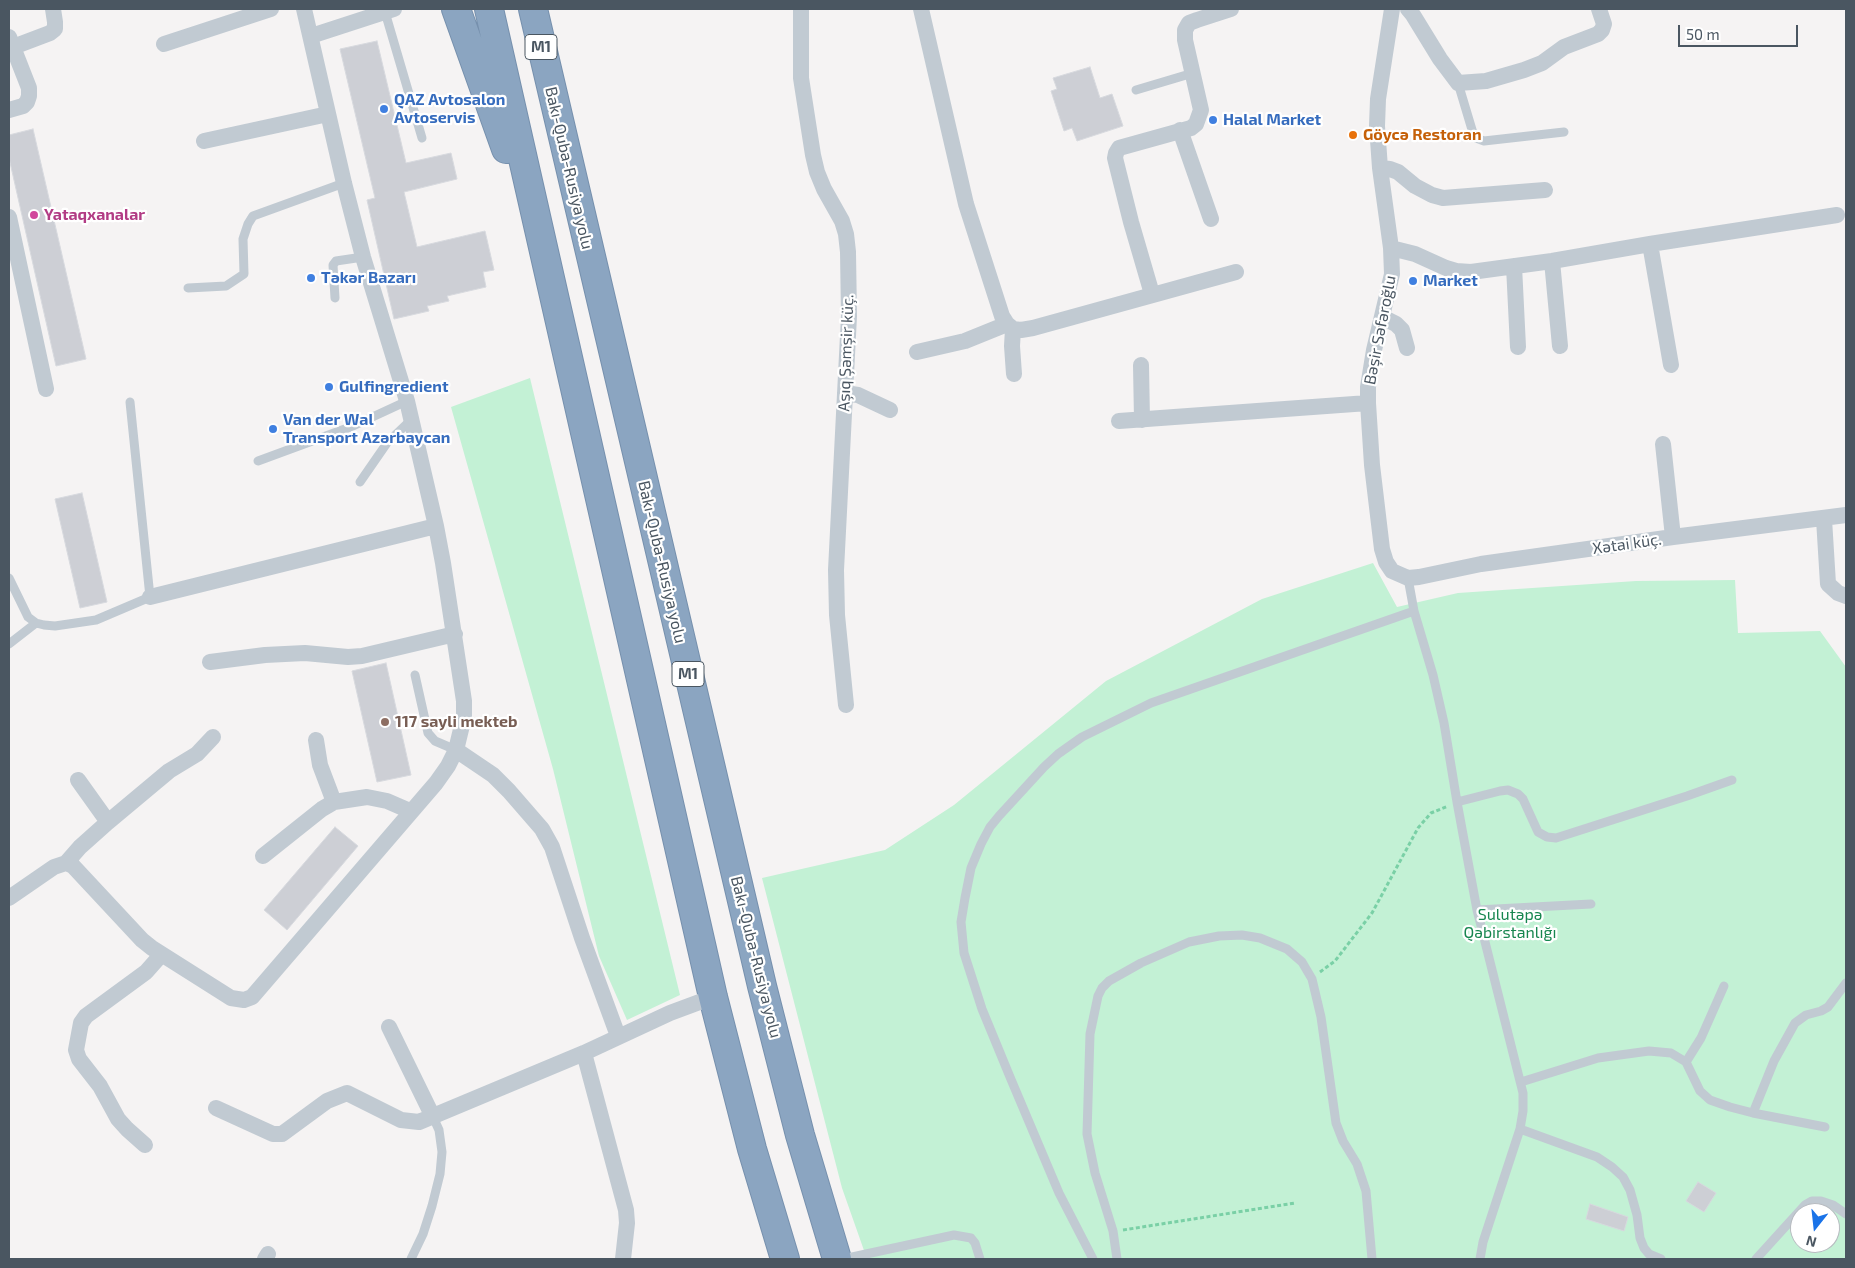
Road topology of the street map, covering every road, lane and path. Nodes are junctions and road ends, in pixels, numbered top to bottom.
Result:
1 (53, 9) edge
2 (271, 9) edge
3 (304, 9) edge
4 (456, 9) edge
5 (489, 9) edge
6 (533, 9) edge
7 (546, 9) edge
8 (801, 9) edge
9 (920, 9) edge
10 (1231, 9) edge
11 (1392, 9) edge
12 (1408, 9) edge
13 (1599, 9) edge
14 (390, 10) edge
15 (311, 36) junction
16 (11, 42) edge
17 (164, 44) dead end
18 (1193, 73) junction
19 (1458, 83) junction
20 (550, 86) junction
21 (1136, 90) dead end
22 (9, 110) edge
23 (328, 114) junction
24 (1180, 130) junction
25 (1564, 132) dead end
26 (422, 138) dead end
27 (204, 140) dead end
28 (1380, 168) junction
29 (344, 183) junction
30 (1544, 190) dead end
31 (1837, 215) dead end
32 (9, 217) edge
33 (1211, 219) dead end
34 (1650, 244) junction
35 (1391, 248) junction
36 (545, 255) junction
37 (364, 257) junction
38 (1552, 261) junction
39 (1514, 266) junction
40 (1236, 272) dead end
41 (188, 288) dead end
42 (1152, 294) junction
43 (335, 298) dead end
44 (1382, 317) junction
45 (1010, 327) junction
46 (1560, 346) dead end
47 (1518, 347) dead end
48 (1407, 348) dead end
49 (917, 352) dead end
50 (1141, 365) dead end
51 (1671, 365) dead end
52 (1014, 374) dead end
53 (46, 389) dead end
54 (845, 392) junction
55 (407, 401) junction
56 (130, 402) dead end
57 (1368, 403) junction
58 (890, 410) dead end
59 (411, 420) junction
60 (1142, 420) junction
61 (1119, 421) dead end
62 (1663, 444) dead end
63 (258, 461) dead end
64 (360, 482) dead end
65 (1846, 515) edge
66 (1824, 519) junction
67 (436, 526) junction
68 (1673, 537) junction
69 (9, 578) edge
70 (1408, 578) junction
71 (1846, 596) edge
72 (150, 597) junction
73 (1414, 611) junction
74 (36, 623) junction
75 (455, 634) junction
76 (9, 644) edge
77 (210, 662) dead end
78 (415, 675) dead end
79 (846, 705) dead end
80 (213, 737) dead end
81 (316, 740) dead end
82 (456, 750) junction
83 (78, 780) dead end
84 (1732, 780) dead end
85 (334, 802) junction
86 (1457, 802) junction
87 (410, 811) junction
88 (108, 822) junction
89 (262, 856) dead end
90 (66, 863) junction
91 (9, 897) edge
92 (1591, 904) dead end
93 (1477, 910) junction
94 (161, 955) junction
95 (1312, 979) junction
96 (1846, 983) edge
97 (1724, 986) dead end
98 (713, 997) junction
99 (388, 1027) dead end
100 (618, 1036) junction
101 (584, 1053) junction
102 (1686, 1062) junction
103 (1521, 1082) junction
104 (216, 1108) dead end
105 (1753, 1113) junction
106 (433, 1117) junction
107 (1825, 1127) dead end
108 (1520, 1129) junction
109 (145, 1145) dead end
110 (1295, 1203) dead end
111 (1846, 1214) edge
112 (1113, 1231) junction
113 (411, 1259) edge
114 (623, 1259) edge
115 (785, 1259) edge
116 (837, 1259) edge
117 (843, 1259) edge
118 (980, 1259) edge
119 (1093, 1259) edge
120 (1117, 1259) edge
121 (1372, 1259) edge
122 (1480, 1259) edge
123 (1661, 1259) edge
124 (1756, 1259) edge

1 - 16 street
2 - 17 street
3 - 15 street
4 - 36 highway
5 - 36 highway, M1
6 - 20 highway, Bakı-Quba-Rusiya yolu / M1
7 - 20 highway
8 - 54 street, Aşıq Şəmşir küç.
9 - 45 street
10 - 18 street
11 - 28 street, Bəşir Səfəroğlu
12 - 19 street
13 - 19 street
14 - 15 street
14 - 26 lane
15 - 23 street
16 - 22 street
18 - 21 lane
18 - 24 street
19 - 25 lane
20 - 116 highway, Bakı-Quba-Rusiya yolu / M1
23 - 27 street
23 - 29 street
24 - 33 street
24 - 42 street
28 - 30 street
28 - 35 street, Bəşir Səfəroğlu
29 - 37 street
29 - 41 lane
31 - 34 street
32 - 53 street
34 - 38 street
34 - 51 street
35 - 39 street
35 - 44 street, Bəşir Səfəroğlu
36 - 98 highway, M1
37 - 43 lane
37 - 55 street
38 - 39 street
38 - 46 street
39 - 47 street
40 - 42 street
42 - 45 street
44 - 48 street
44 - 57 street, Bəşir Səfəroğlu
45 - 49 street
45 - 52 street
50 - 60 street
54 - 58 street
54 - 79 street, Aşıq Şəmşir küç.
55 - 59 street
55 - 63 lane
56 - 72 lane
57 - 60 street
57 - 70 street, Bəşir Səfəroğlu
59 - 64 lane
59 - 67 street
60 - 61 street
62 - 68 street
65 - 66 street, Xətai küç.
66 - 68 street, Xətai küç.
66 - 71 street
67 - 72 street
67 - 75 street
68 - 70 street, Xətai küç.
69 - 74 lane
70 - 73 lane
72 - 74 lane
73 - 86 lane
73 - 119 lane
74 - 76 lane
75 - 77 street
75 - 82 street
78 - 82 lane
80 - 88 street
81 - 85 street
82 - 87 street
82 - 100 street
83 - 88 street
84 - 86 lane
85 - 87 street
85 - 89 street
86 - 93 lane
86 - 95 path
87 - 94 street
88 - 90 street
90 - 91 street
90 - 94 street
92 - 93 lane
93 - 103 lane
94 - 109 street
95 - 112 lane
95 - 121 lane
96 - 105 lane
97 - 102 lane
98 - 100 street
98 - 115 highway, M1
99 - 106 street
100 - 101 street
101 - 106 street
101 - 114 street
102 - 103 lane
102 - 105 lane
103 - 108 lane
104 - 106 street
105 - 107 lane
106 - 113 lane
108 - 122 lane
108 - 123 lane
110 - 112 path
111 - 124 lane
112 - 120 lane
117 - 118 lane

